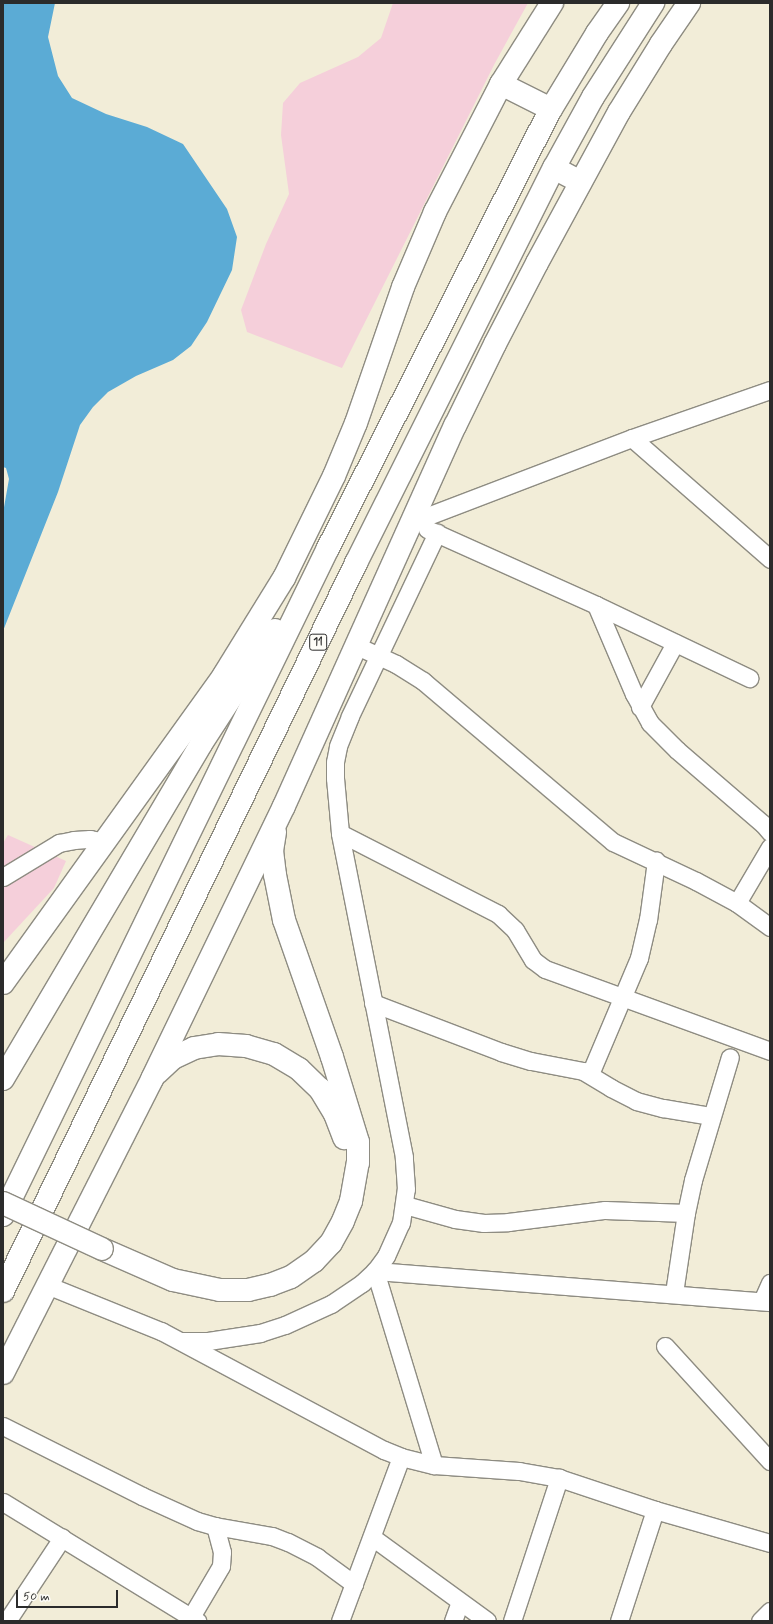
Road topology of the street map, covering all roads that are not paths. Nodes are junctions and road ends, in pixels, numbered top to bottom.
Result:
1 (552, 3) edge
2 (618, 3) edge
3 (653, 3) edge
4 (689, 3) edge
5 (501, 84) junction
6 (551, 108) junction
7 (554, 168) junction
8 (580, 182) junction
9 (770, 390) edge
10 (632, 438) junction
11 (412, 522) junction
12 (437, 533) junction
13 (328, 548) junction
14 (770, 560) edge
15 (356, 563) junction
16 (596, 605) junction
17 (675, 643) junction
18 (357, 646) junction
19 (379, 656) junction
20 (749, 678) dead end
21 (640, 707) junction
22 (284, 806) junction
23 (770, 832) edge
24 (340, 833) junction
25 (104, 842) junction
26 (767, 858) edge
27 (656, 861) junction
28 (3, 877) edge
29 (737, 903) junction
30 (770, 927) edge
31 (3, 983) edge
32 (623, 998) junction
33 (373, 1003) junction
34 (770, 1051) edge
35 (730, 1057) dead end
36 (590, 1074) junction
37 (3, 1079) edge
38 (152, 1079) junction
39 (711, 1116) junction
40 (355, 1180) junction
41 (3, 1203) edge
42 (405, 1206) junction
43 (686, 1213) junction
44 (3, 1215) edge
45 (375, 1271) junction
46 (770, 1283) edge
47 (47, 1286) junction
48 (3, 1291) edge
49 (674, 1294) junction
50 (766, 1302) edge
51 (182, 1341) junction
52 (665, 1346) dead end
53 (3, 1373) edge
54 (3, 1426) edge
55 (400, 1457) junction
56 (770, 1461) edge
57 (434, 1465) junction
58 (559, 1478) junction
59 (3, 1502) edge
60 (655, 1510) junction
61 (215, 1526) junction
62 (372, 1537) junction
63 (62, 1538) junction
64 (770, 1543) edge
65 (354, 1584) junction
66 (460, 1602) junction
67 (770, 1611) edge
68 (194, 1619) edge
69 (8, 1621) edge
70 (340, 1621) edge
71 (453, 1621) edge
72 (487, 1621) edge
73 (512, 1621) edge
74 (619, 1621) edge
75 (760, 1621) edge

1 - 5 main road
2 - 6 main road
3 - 7 main road, 11
4 - 8 main road
5 - 6 main road
5 - 25 main road
6 - 13 main road
7 - 8 main road
7 - 15 main road, 11
8 - 11 main road
9 - 10 street
10 - 11 street
10 - 14 street
11 - 12 street
11 - 18 main road
12 - 16 street
12 - 19 street
13 - 15 main road
13 - 37 main road
13 - 44 main road
15 - 48 main road, 11
16 - 17 street
16 - 21 street
17 - 20 street
17 - 21 street
18 - 19 street
18 - 22 main road
19 - 24 street
19 - 27 street
21 - 23 street
22 - 38 main road
22 - 40 main road
24 - 32 street
24 - 33 street
25 - 28 street
25 - 31 main road
26 - 29 street
27 - 29 street
27 - 32 street
29 - 30 street
32 - 34 street
32 - 36 street
33 - 36 street
33 - 42 street
35 - 39 street
36 - 39 street
38 - 40 main road
38 - 47 main road
39 - 43 street
40 - 41 main road, bridge
42 - 43 street
42 - 45 street
43 - 49 street
45 - 49 street
45 - 51 street
45 - 57 street
46 - 50 street
47 - 51 street
47 - 53 main road
49 - 50 street
51 - 55 street
52 - 56 street
54 - 61 street
55 - 57 street
55 - 62 street
57 - 58 street
58 - 60 street
58 - 73 street
59 - 63 street
60 - 64 street
60 - 74 street
61 - 65 street
61 - 68 street
62 - 65 street
62 - 66 street
63 - 68 street
63 - 69 street
65 - 70 street
66 - 71 street
66 - 72 street
67 - 75 street

